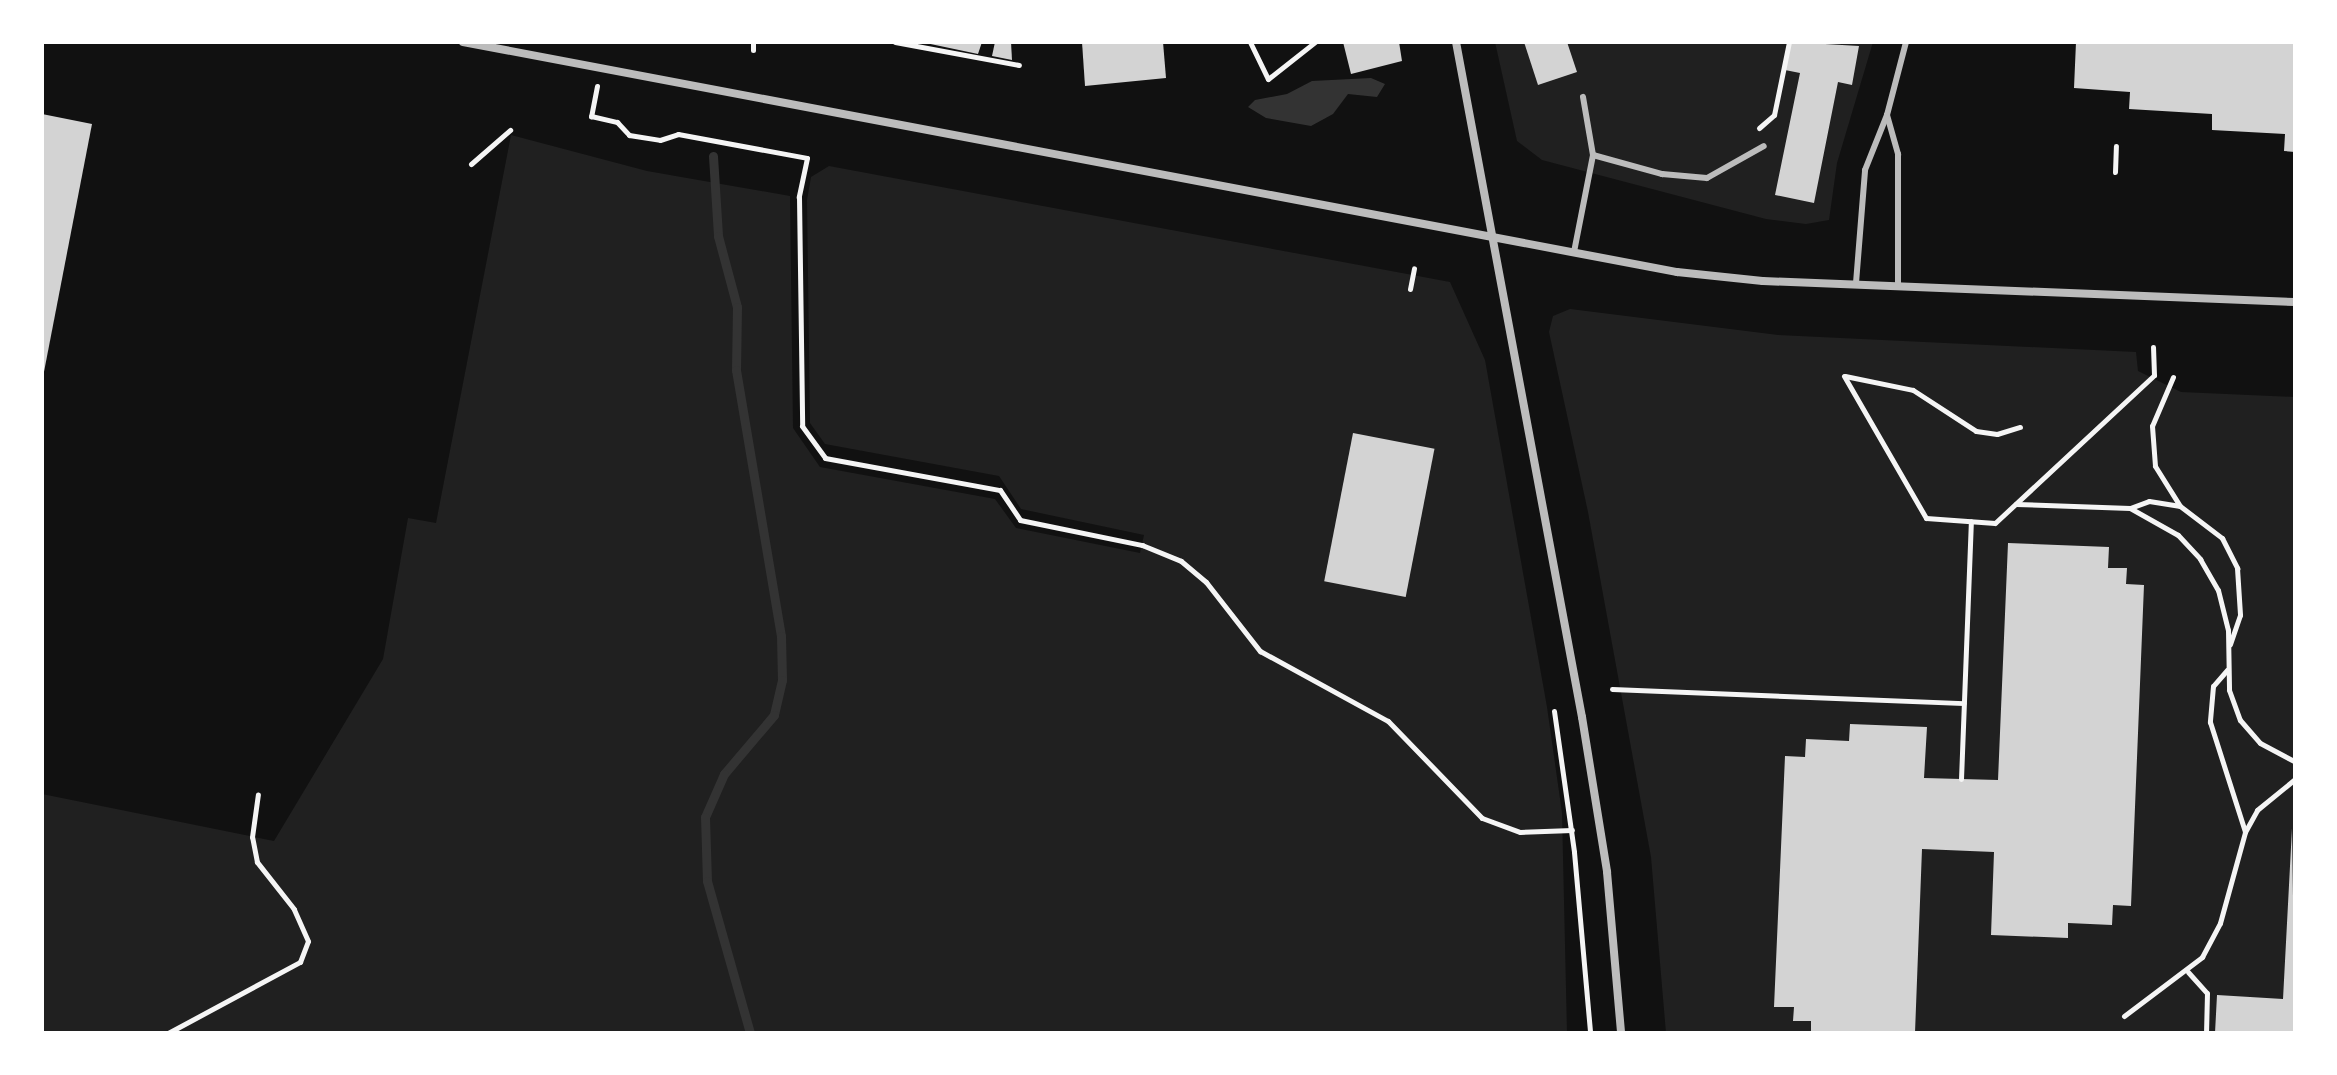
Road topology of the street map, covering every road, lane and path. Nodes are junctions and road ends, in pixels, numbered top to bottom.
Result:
1 (463, 42) edge
2 (753, 42) edge
3 (895, 42) edge
4 (1250, 42) edge
5 (1315, 42) edge
6 (1456, 42) edge
7 (1789, 42) edge
8 (1906, 42) edge
9 (753, 50) dead end
10 (1019, 65) dead end
11 (1583, 97) dead end
12 (1887, 115) junction
13 (591, 116) dead end
14 (1757, 129) dead end
15 (510, 130) dead end
16 (1764, 146) dead end
17 (2116, 146) dead end
18 (1593, 155) junction
19 (471, 164) dead end
20 (2115, 172) dead end
21 (1489, 236) junction
22 (1574, 252) junction
23 (1414, 268) dead end
24 (1856, 283) junction
25 (1898, 285) junction
26 (1410, 289) dead end
27 (2295, 302) edge
28 (2153, 347) dead end
29 (2173, 377) dead end
30 (2020, 427) dead end
31 (2015, 504) junction
32 (2180, 506) junction
33 (2130, 508) junction
34 (1971, 521) junction
35 (2228, 649) junction
36 (2227, 670) junction
37 (1612, 689) dead end
38 (1964, 703) junction
39 (1554, 711) dead end
40 (2295, 762) edge
41 (1961, 779) dead end
42 (2295, 779) edge
43 (258, 794) dead end
44 (1572, 830) junction
45 (2245, 832) junction
46 (2188, 972) junction
47 (2124, 1016) dead end
48 (168, 1033) edge
49 (1590, 1033) edge
50 (1621, 1033) edge
51 (2131, 1033) edge
52 (2141, 1033) edge
53 (2206, 1033) edge

1 - 21 street
2 - 9 path
3 - 10 path
4 - 5 path
6 - 21 street
7 - 14 path
8 - 12 lane
11 - 18 lane
12 - 24 lane
12 - 25 lane
13 - 44 path
15 - 19 path
16 - 18 lane
17 - 20 path
18 - 22 lane
21 - 22 street
21 - 50 street
22 - 24 street
23 - 26 path
24 - 25 street
25 - 27 street
28 - 31 path
29 - 32 path
30 - 34 path
31 - 33 path
31 - 34 path
32 - 33 path
32 - 35 path
33 - 35 path
34 - 38 path
35 - 36 path
36 - 40 path
36 - 45 path
37 - 38 path
38 - 41 path
39 - 44 path
42 - 45 path
43 - 48 path
44 - 49 path
45 - 46 path
46 - 47 path
46 - 53 path
51 - 52 path

